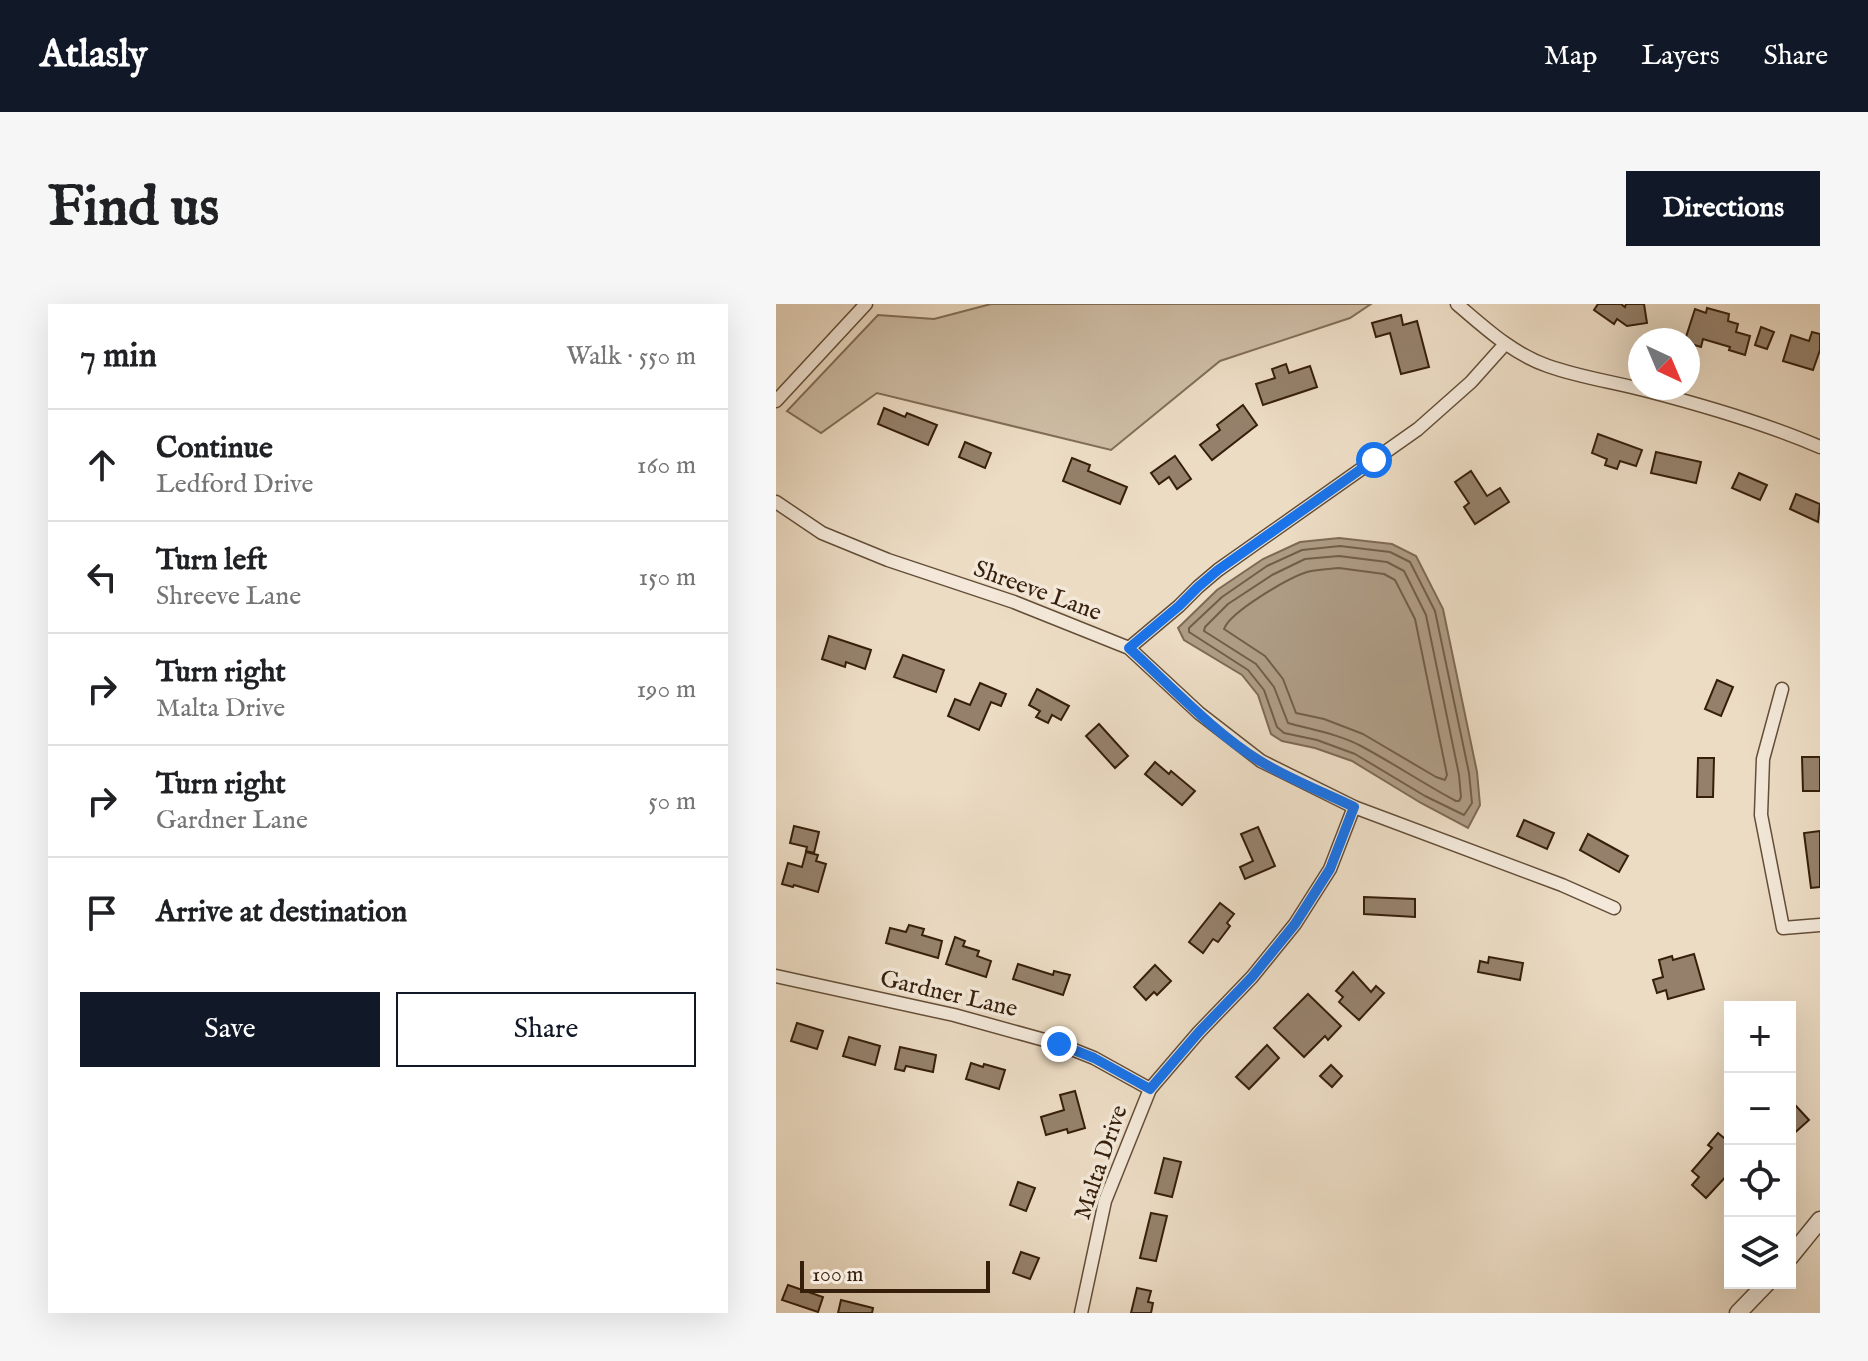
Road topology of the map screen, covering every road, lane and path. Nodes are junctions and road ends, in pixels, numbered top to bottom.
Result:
1 (866, 304) edge
2 (1457, 304) edge
3 (1505, 344) junction
4 (776, 401) edge
5 (1820, 447) edge
6 (776, 502) edge
7 (1129, 648) junction
8 (1782, 689) dead end
9 (1354, 807) junction
10 (1614, 908) dead end
11 (1820, 925) edge
12 (776, 976) edge
13 (1150, 1089) junction
14 (1820, 1220) edge
15 (1796, 1250) edge
16 (1761, 1289) edge
17 (1081, 1313) edge
18 (1738, 1313) edge

1 - 4 street
2 - 3 street
3 - 5 street
3 - 7 street
6 - 7 street, Shreeve Lane
7 - 9 street, Shreeve Lane
8 - 11 street
9 - 10 street, Shreeve Lane
9 - 13 street, Malta Drive
12 - 13 street, Gardner Lane
13 - 17 street, Malta Drive
14 - 15 street
16 - 18 street

